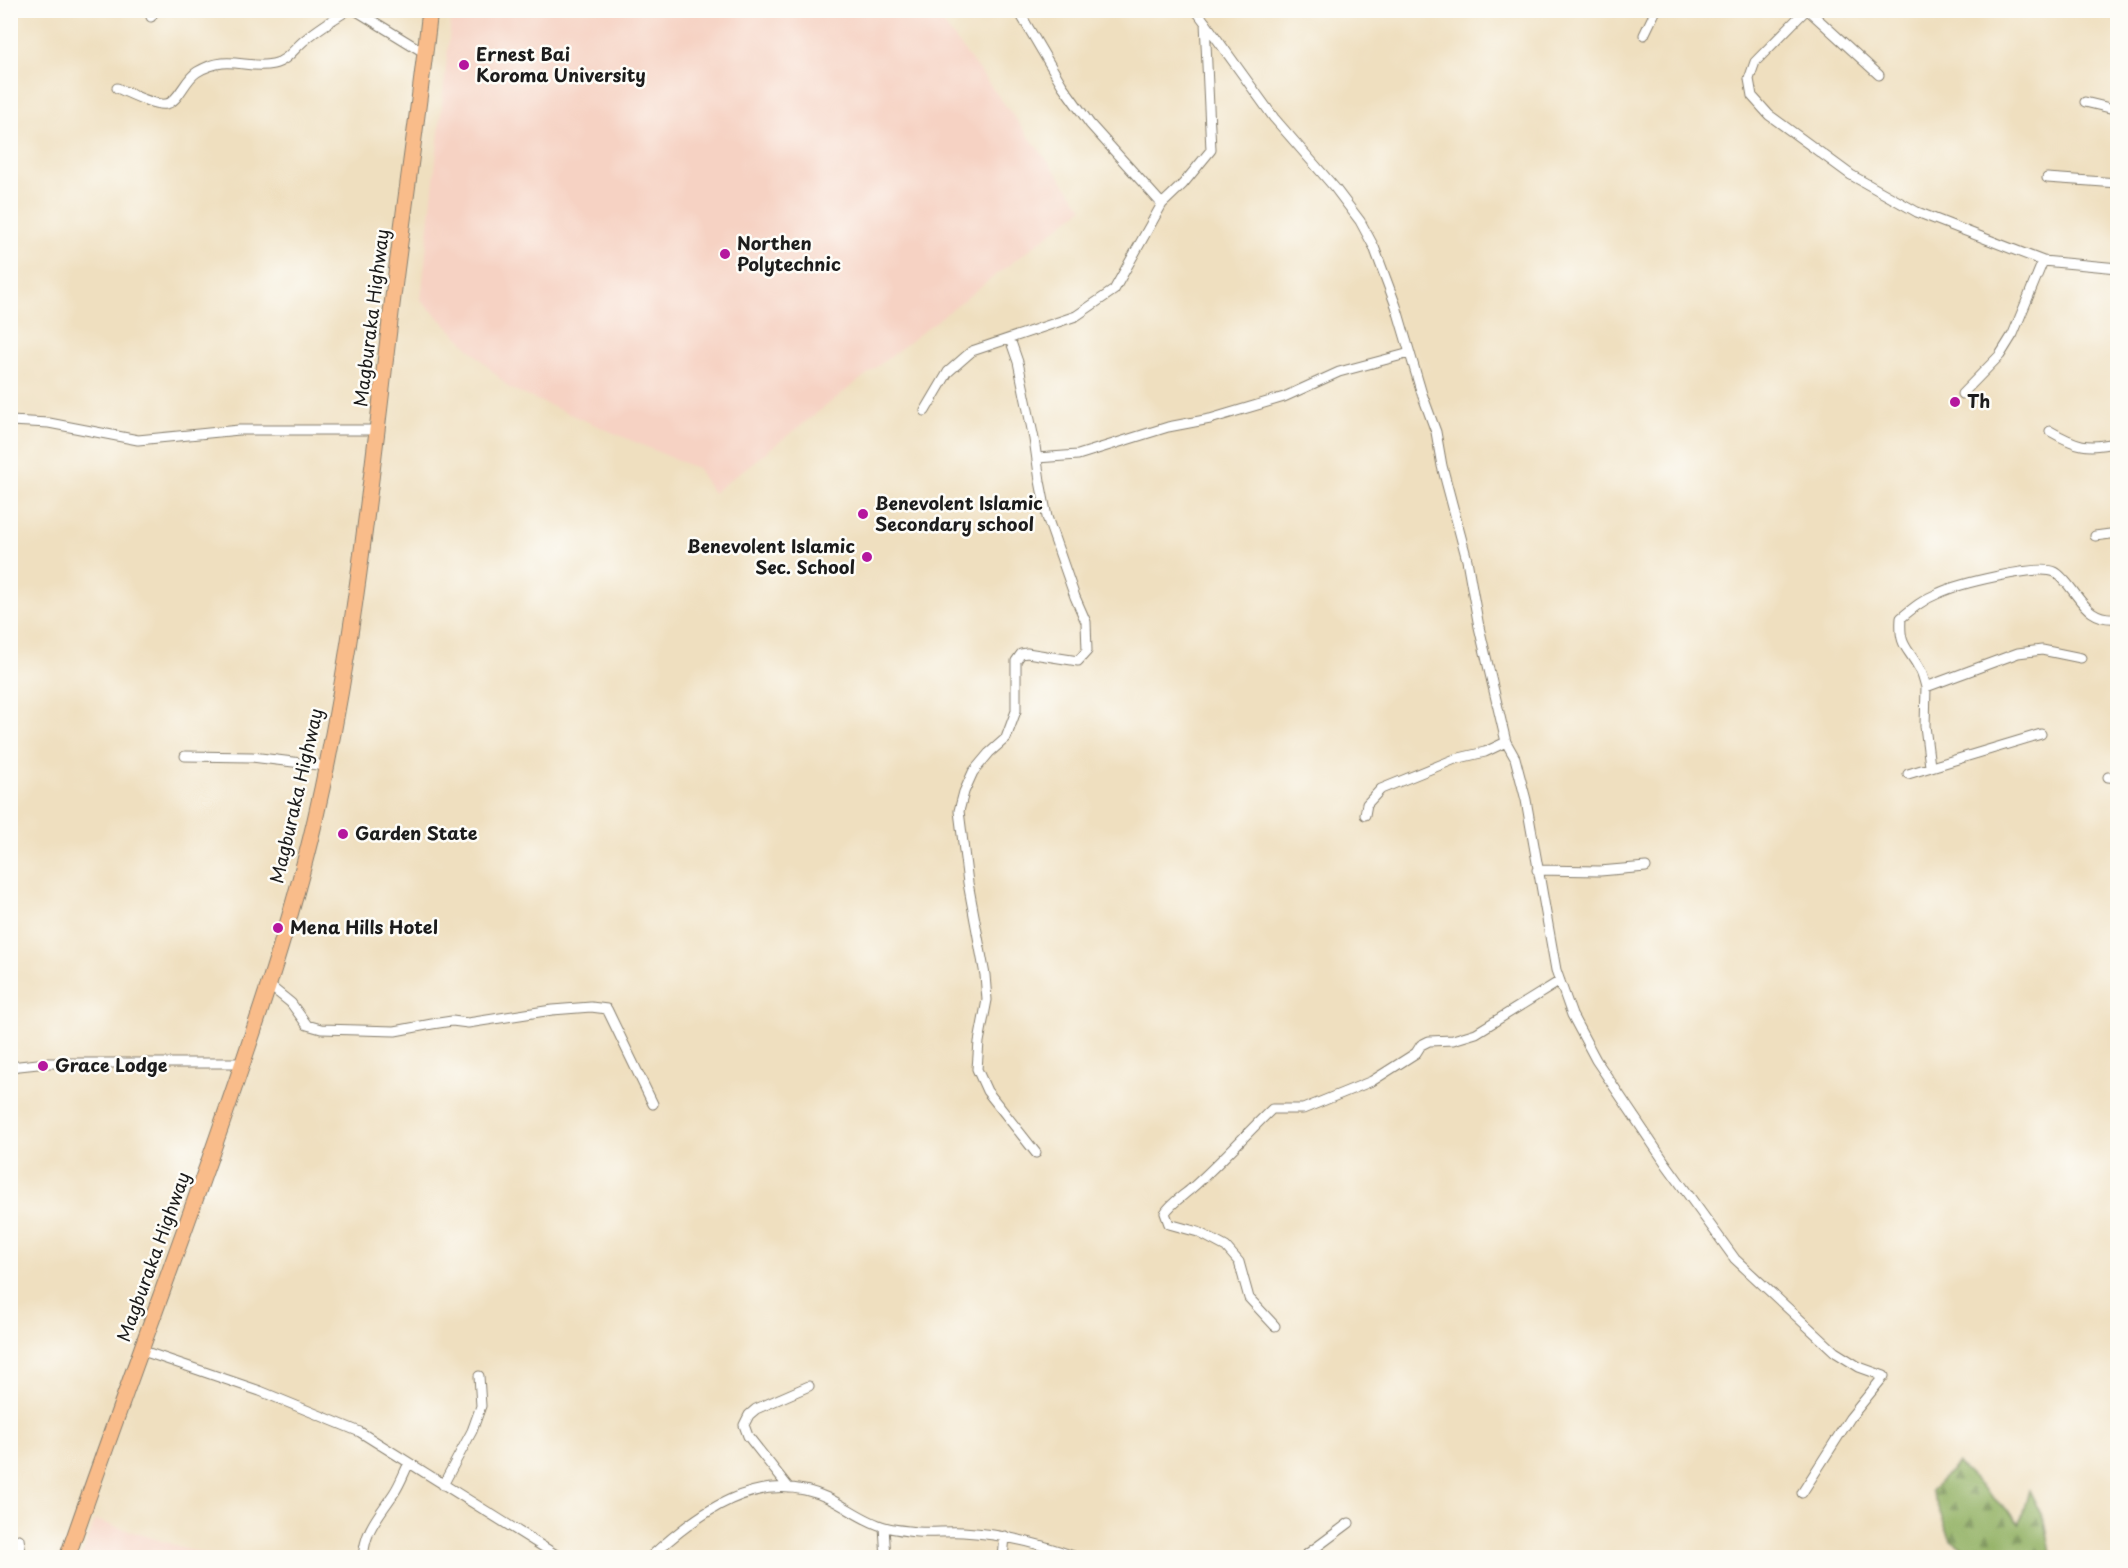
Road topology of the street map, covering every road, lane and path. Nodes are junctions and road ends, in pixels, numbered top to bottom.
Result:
1 (348, 10) edge
2 (355, 10) edge
3 (430, 10) edge
4 (1018, 10) edge
5 (1196, 10) edge
6 (1656, 10) edge
7 (1807, 10) edge
8 (1205, 22) junction
9 (1644, 35) dead end
10 (425, 53) junction
11 (1879, 75) dead end
12 (117, 88) dead end
13 (2085, 102) dead end
14 (2118, 110) edge
15 (2047, 178) dead end
16 (2118, 183) edge
17 (1162, 204) junction
18 (2043, 261) junction
19 (2118, 268) edge
20 (1010, 339) junction
21 (1410, 353) junction
22 (1962, 394) dead end
23 (926, 411) dead end
24 (10, 421) edge
25 (378, 430) junction
26 (2050, 431) dead end
27 (2118, 442) edge
28 (1037, 458) junction
29 (2118, 533) edge
30 (2095, 536) dead end
31 (2118, 618) edge
32 (2081, 658) dead end
33 (1926, 687) junction
34 (2041, 734) dead end
35 (1506, 742) junction
36 (185, 756) dead end
37 (326, 766) junction
38 (1930, 766) junction
39 (1908, 774) dead end
40 (1365, 815) dead end
41 (1646, 867) dead end
42 (1538, 870) junction
43 (1560, 981) junction
44 (270, 986) junction
45 (243, 1063) junction
46 (10, 1067) edge
47 (653, 1104) dead end
48 (1036, 1153) dead end
49 (1275, 1326) dead end
50 (140, 1350) junction
51 (479, 1376) dead end
52 (809, 1386) dead end
53 (409, 1463) junction
54 (442, 1485) junction
55 (789, 1488) junction
56 (1802, 1493) dead end
57 (1349, 1523) dead end
58 (884, 1527) junction
59 (1005, 1536) junction
60 (19, 1539) dead end
61 (22, 1557) edge
62 (67, 1557) edge
63 (363, 1557) edge
64 (561, 1557) edge
65 (649, 1557) edge
66 (886, 1557) edge
67 (1003, 1557) edge
68 (1079, 1557) edge
69 (1302, 1557) edge

1 - 12 street
2 - 10 street
3 - 10 main road, Magburaka Highway
4 - 17 street
5 - 8 street
6 - 9 street
7 - 11 street
7 - 18 street
8 - 17 street
8 - 21 street
10 - 25 main road, Magburaka Highway
13 - 14 street
15 - 16 street
17 - 20 street
18 - 19 street
18 - 22 street
20 - 23 street
20 - 28 street
21 - 28 street
21 - 35 street
24 - 25 street
25 - 37 main road, Magburaka Highway
26 - 27 street
28 - 48 street
29 - 30 street
31 - 33 street
32 - 33 street
33 - 38 street
34 - 38 street
35 - 40 street
35 - 42 street
36 - 37 street
37 - 44 main road, Magburaka Highway
38 - 39 street
41 - 42 street
42 - 43 street
43 - 49 street
43 - 56 street
44 - 45 main road, Magburaka Highway
44 - 47 street
45 - 46 street
45 - 50 main road, Magburaka Highway
50 - 53 street
50 - 62 main road, Magburaka Highway
51 - 54 street
52 - 55 street
53 - 54 street
53 - 63 street
54 - 64 street
55 - 58 street
55 - 65 street
57 - 69 street
58 - 59 street
58 - 66 street
59 - 67 street
59 - 68 street
60 - 61 street

